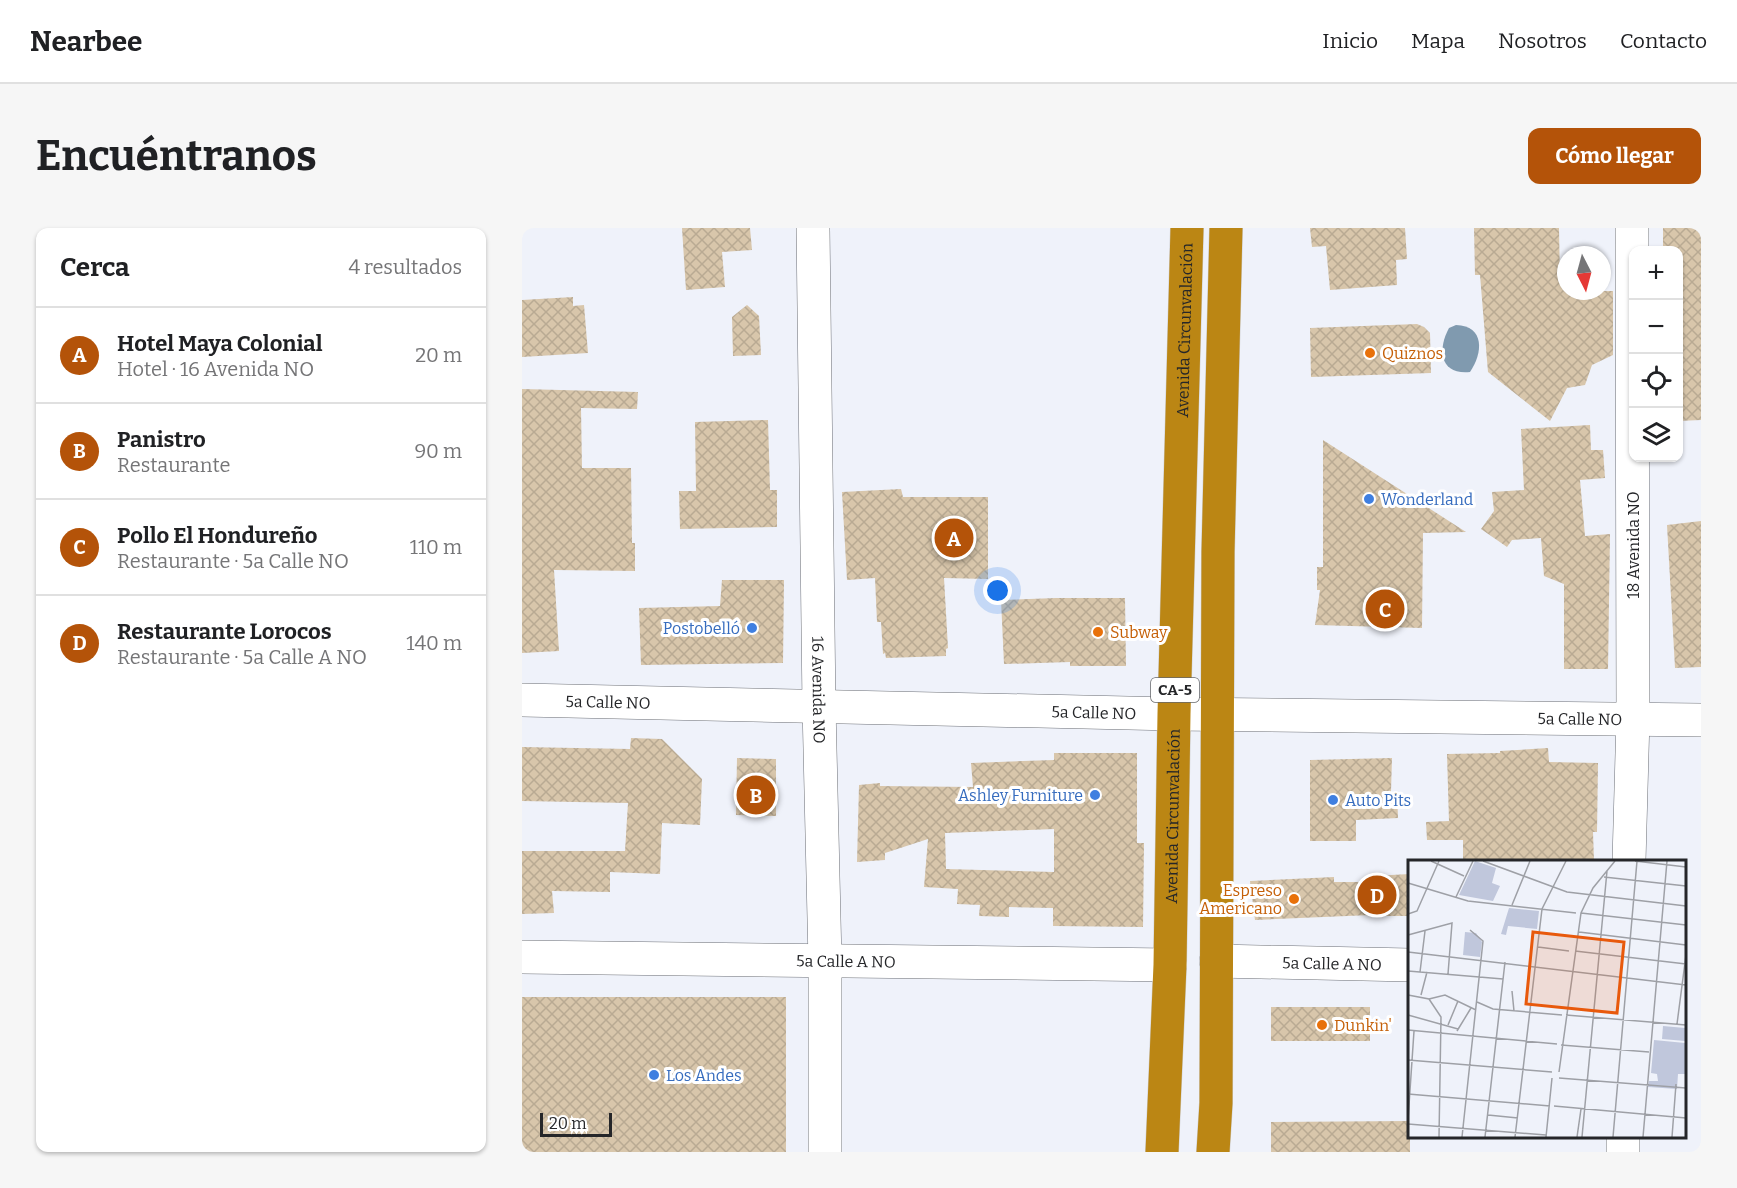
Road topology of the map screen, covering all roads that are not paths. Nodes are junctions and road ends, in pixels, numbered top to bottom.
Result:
1 (813, 228) edge
2 (1187, 228) edge
3 (1226, 228) edge
4 (1632, 228) edge
5 (522, 700) edge
6 (819, 706) junction
7 (1174, 714) junction
8 (1218, 714) junction
9 (1633, 718) junction
10 (1701, 720) edge
11 (1629, 860) edge
12 (522, 957) edge
13 (825, 961) junction
14 (1216, 961) junction
15 (1170, 965) junction
16 (1408, 965) edge
17 (825, 1152) edge
18 (1162, 1152) edge
19 (1213, 1152) edge

1 - 6 street, 16 Avenida NO
2 - 7 highway, Avenida Circunvalación / CA-5
3 - 8 highway, CA-5
4 - 9 street, 18 Avenida NO
5 - 6 street, 5a Calle NO
6 - 7 street, 5a Calle NO
6 - 13 street, 16 Avenida NO
7 - 8 street, 5a Calle NO
7 - 15 highway, Avenida Circunvalación / CA-5
8 - 9 street, 5a Calle NO
8 - 14 highway, CA-5
9 - 10 street, 5a Calle NO
9 - 11 street, 18 Avenida NO
12 - 13 street, 5a Calle A NO
13 - 15 street, 5a Calle A NO
13 - 17 street, 16 Avenida NO
14 - 16 street, 5a Calle A NO
14 - 19 highway, CA-5
15 - 18 highway, Avenida Circunvalación / CA-5

